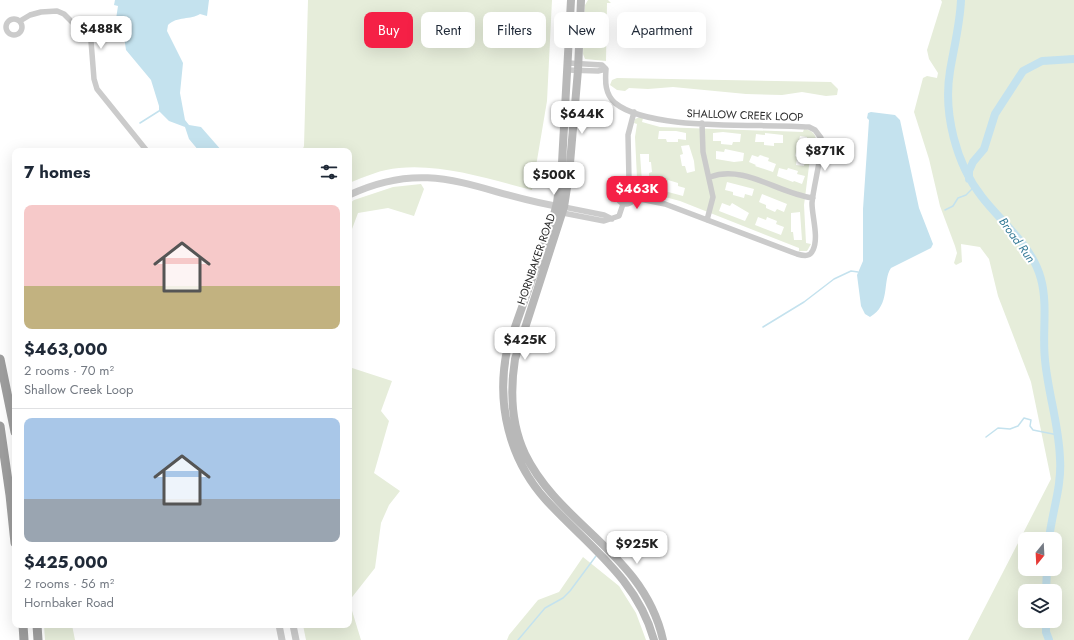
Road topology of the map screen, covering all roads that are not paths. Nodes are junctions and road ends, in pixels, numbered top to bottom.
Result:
1 (571, 0) edge
2 (582, 0) edge
3 (20, 21) dead end
4 (568, 66) junction
5 (578, 67) junction
6 (634, 112) junction
7 (702, 123) junction
8 (145, 148) edge
9 (710, 177) junction
10 (628, 186) junction
11 (352, 194) edge
12 (635, 198) junction
13 (813, 198) junction
14 (623, 204) junction
15 (559, 210) junction
16 (707, 220) junction
17 (0, 359) edge
18 (12, 417) edge
19 (0, 426) edge
20 (12, 514) edge
21 (572, 514) junction
22 (565, 520) junction
23 (23, 628) edge
24 (37, 628) edge
25 (280, 628) edge
26 (294, 628) edge
27 (24, 640) edge
28 (38, 640) edge
29 (282, 640) edge
30 (296, 640) edge
31 (654, 640) edge
32 (663, 640) edge

1 - 4 main road, HORNBAKER ROAD
2 - 5 main road, HORNBAKER ROAD
3 - 8 street
4 - 5 street, SHALLOW CREEK LOOP
4 - 15 main road, HORNBAKER ROAD
5 - 6 street, SHALLOW CREEK LOOP
5 - 15 main road, HORNBAKER ROAD
6 - 7 street, SHALLOW CREEK LOOP
6 - 10 street
7 - 9 street
7 - 13 street, SHALLOW CREEK LOOP
9 - 13 street
9 - 16 street
10 - 12 street
10 - 14 street
11 - 15 street
12 - 14 street
12 - 16 street, SHALLOW CREEK LOOP
13 - 16 street, SHALLOW CREEK LOOP
14 - 15 street
15 - 21 main road, HORNBAKER ROAD
15 - 22 main road, HORNBAKER ROAD
17 - 18 highway
19 - 20 highway
21 - 22 main road
21 - 32 main road, HORNBAKER ROAD
22 - 31 main road, HORNBAKER ROAD
23 - 27 highway
24 - 28 highway
25 - 29 street
26 - 30 street

